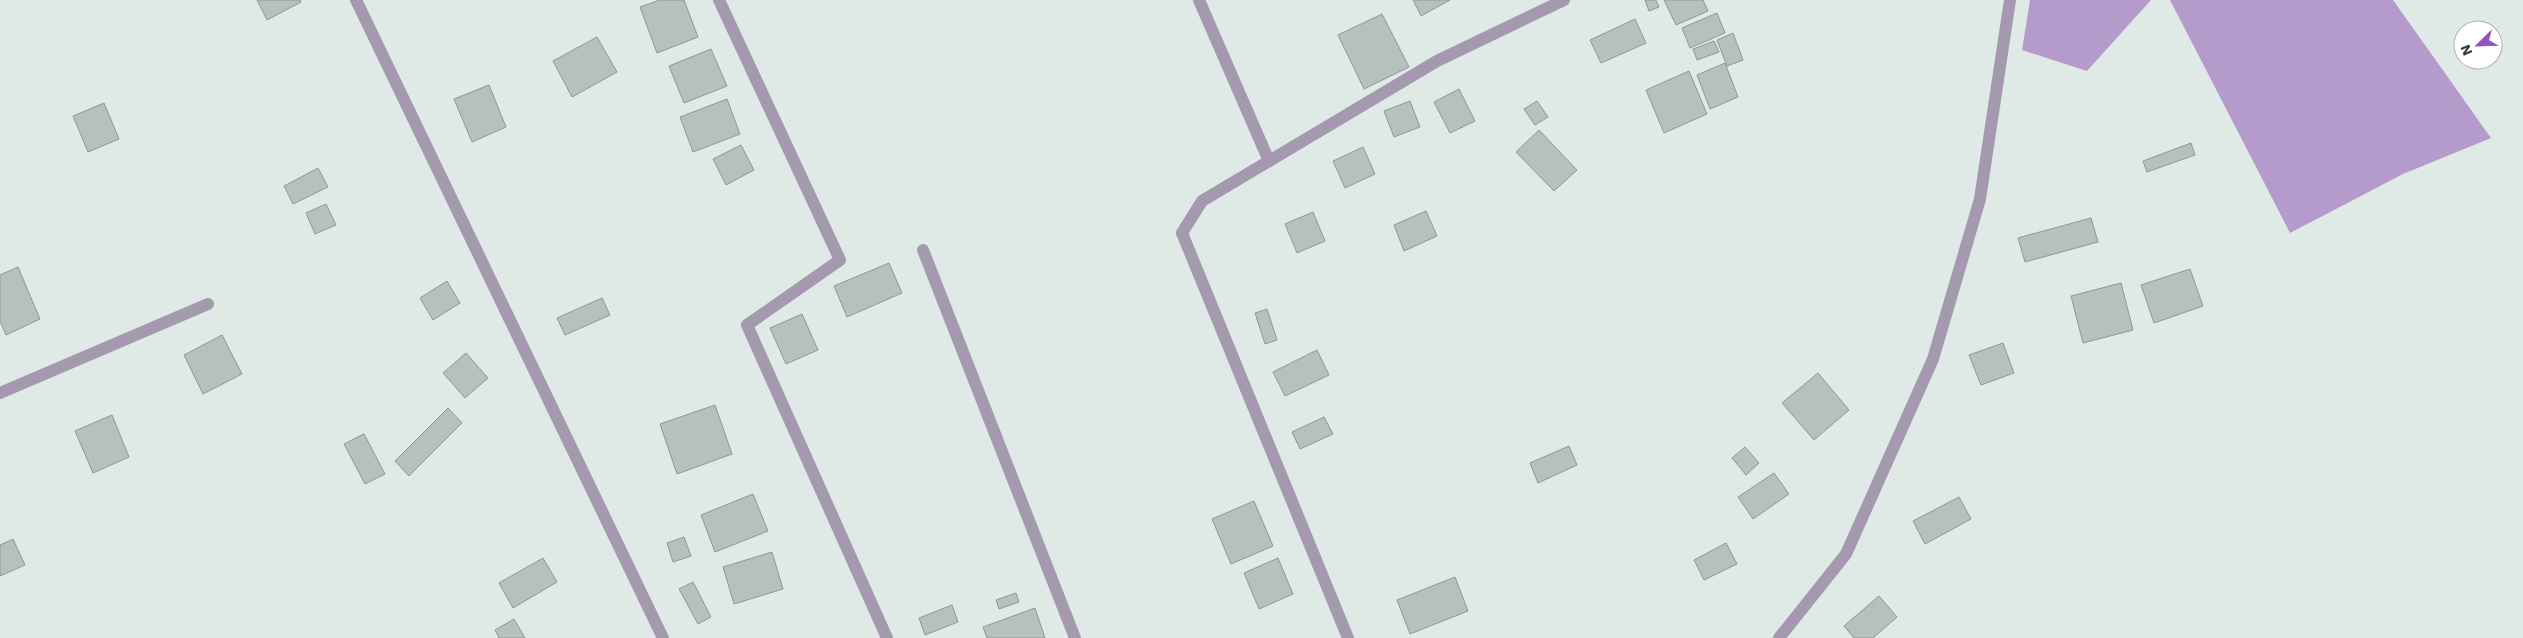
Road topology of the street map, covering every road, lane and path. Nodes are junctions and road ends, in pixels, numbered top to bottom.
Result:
1 (356, 0) edge
2 (719, 0) edge
3 (1199, 0) edge
4 (1564, 0) edge
5 (2010, 0) edge
6 (1269, 161) junction
7 (923, 250) dead end
8 (208, 304) dead end
9 (0, 393) edge
10 (663, 638) edge
11 (887, 638) edge
12 (1074, 638) edge
13 (1348, 638) edge
14 (1778, 638) edge

1 - 10 street
2 - 11 street
3 - 6 street
4 - 6 street
5 - 14 street
6 - 13 street
7 - 12 street
8 - 9 street

